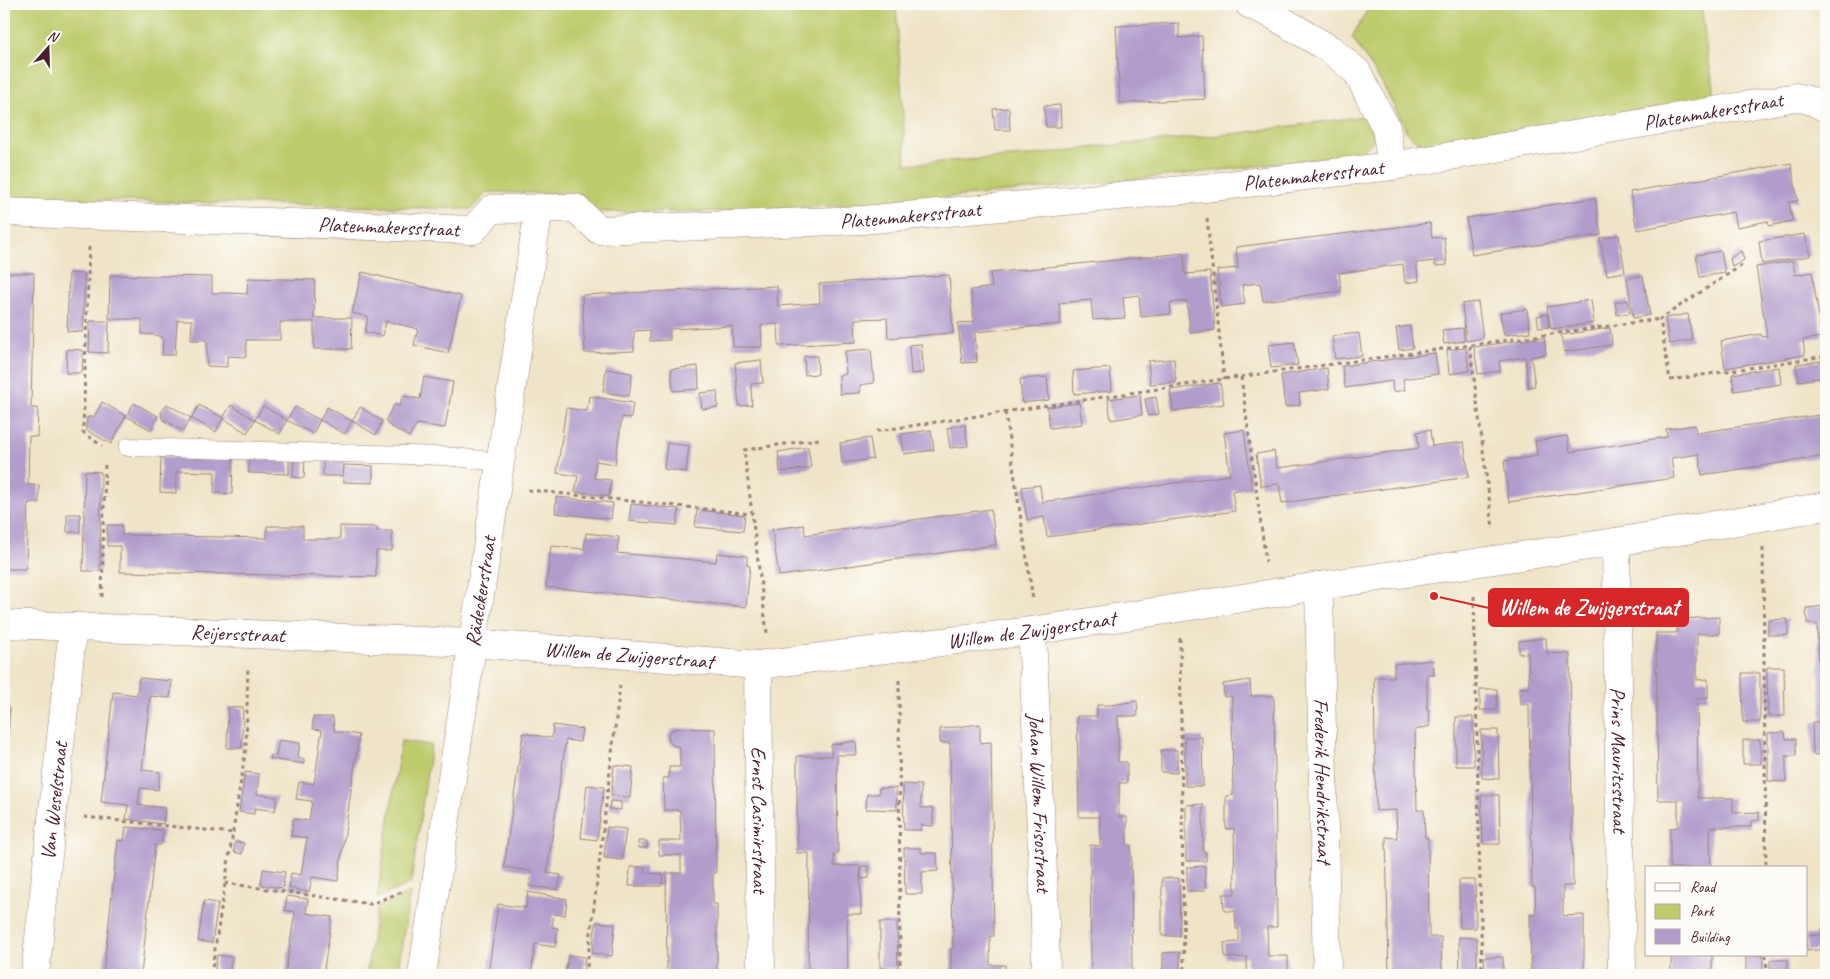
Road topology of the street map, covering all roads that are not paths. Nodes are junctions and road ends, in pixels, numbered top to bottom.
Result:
1 (1249, 4) edge
2 (1826, 107) edge
3 (1392, 166) junction
4 (539, 208) junction
5 (4, 212) edge
6 (128, 447) road end
7 (497, 475) junction
8 (1826, 506) edge
9 (1616, 542) junction
10 (1319, 586) junction
11 (4, 624) edge
12 (73, 627) junction
13 (1035, 630) junction
14 (471, 642) junction
15 (764, 664) junction
16 (35, 975) edge
17 (422, 975) edge
18 (761, 975) edge
19 (1046, 975) edge
20 (1327, 975) edge
21 (1622, 975) edge

1 - 3 street
2 - 3 street, Platenmakersstraat
3 - 4 street, Platenmakersstraat
4 - 5 street, Platenmakersstraat
4 - 7 street, Rädeckerstraat
6 - 7 lane
7 - 14 street, Rädeckerstraat
8 - 9 street, Willem de Zwijgerstraat
9 - 10 street, Willem de Zwijgerstraat
9 - 21 street, Prins Mauritsstraat
10 - 13 street, Willem de Zwijgerstraat
10 - 20 street, Frederik Hendrikstraat
11 - 12 street, Reijersstraat
12 - 14 street, Reijersstraat
12 - 16 street, Van Weselstraat
13 - 15 street, Willem de Zwijgerstraat
13 - 19 street, Johan Willem Frisostraat
14 - 15 street, Willem de Zwijgerstraat
14 - 17 street, Rädeckerstraat
15 - 18 street, Ernst Casimirstraat

